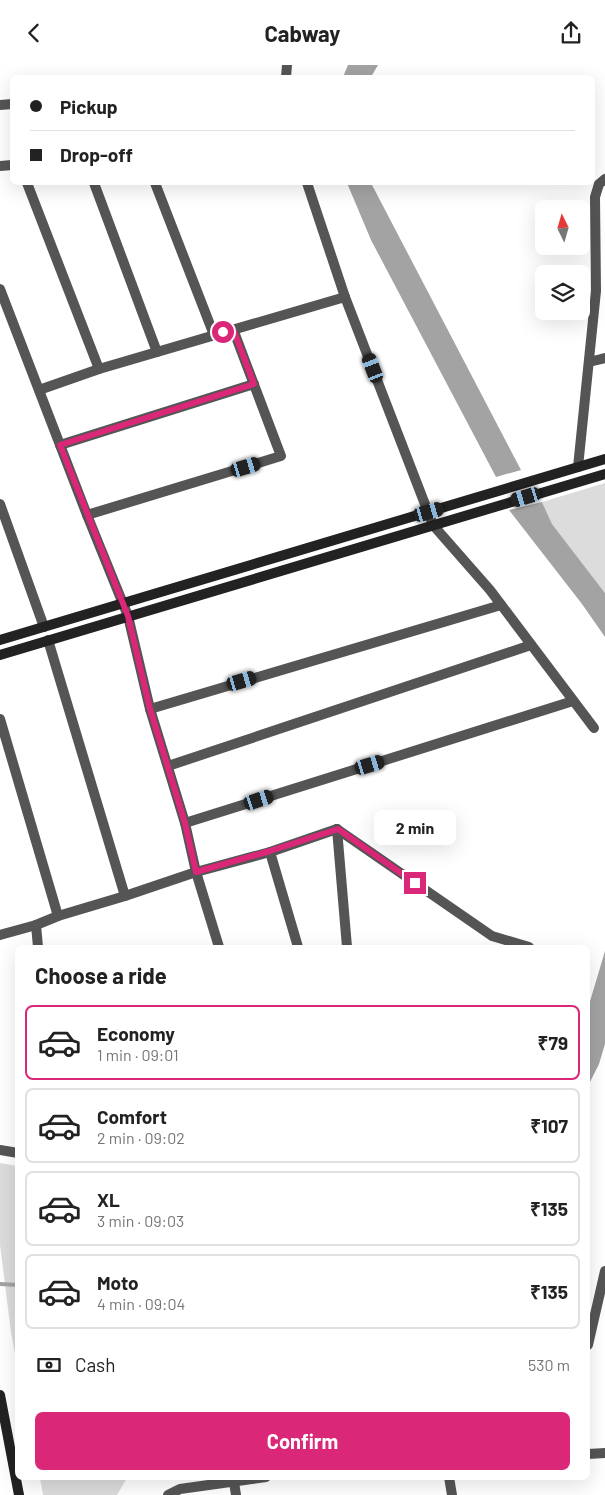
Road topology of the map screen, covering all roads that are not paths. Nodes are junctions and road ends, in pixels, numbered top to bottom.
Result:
1 (605, 179) edge
2 (28, 185) edge
3 (95, 185) edge
4 (156, 185) edge
5 (307, 185) edge
6 (600, 267) edge
7 (0, 289) edge
8 (346, 297) junction
9 (233, 329) junction
10 (214, 335) junction
11 (157, 351) junction
12 (605, 358) edge
13 (589, 362) junction
14 (99, 369) junction
15 (254, 384) junction
16 (39, 390) junction
17 (60, 445) junction
18 (605, 459) edge
19 (578, 467) junction
20 (605, 474) edge
21 (0, 504) edge
22 (429, 512) junction
23 (87, 515) junction
24 (433, 525) junction
25 (123, 602) junction
26 (501, 605) junction
27 (128, 616) junction
28 (44, 627) junction
29 (0, 640) edge
30 (48, 640) junction
31 (531, 645) junction
32 (0, 655) edge
33 (573, 701) junction
34 (150, 709) junction
35 (0, 719) edge
36 (594, 728) dead end
37 (168, 766) junction
38 (185, 823) junction
39 (338, 829) junction
40 (270, 851) junction
41 (196, 872) junction
42 (125, 896) junction
43 (58, 916) junction
44 (36, 925) junction
45 (0, 935) edge
46 (38, 945) edge
47 (218, 945) edge
48 (297, 945) edge
49 (346, 945) edge
50 (522, 945) edge
51 (0, 1150) edge
52 (15, 1152) edge
53 (605, 1271) edge
54 (590, 1336) edge
55 (0, 1395) edge
56 (605, 1453) edge
57 (590, 1454) edge
58 (15, 1476) edge
59 (16, 1480) edge
60 (247, 1480) edge
61 (450, 1480) edge
62 (234, 1482) junction
63 (19, 1495) edge
64 (168, 1495) edge
65 (236, 1495) edge
66 (452, 1495) edge

1 - 6 street
2 - 14 street
3 - 11 street
4 - 10 street
5 - 8 street
6 - 13 street
7 - 16 street
8 - 9 street
8 - 22 street
9 - 10 street
9 - 15 street
10 - 11 street
11 - 14 street
12 - 13 street
13 - 19 street
14 - 16 street
15 - 17 street
15 - 23 street
16 - 17 street
17 - 23 street
18 - 19 street
19 - 22 street
20 - 24 street
21 - 28 street
22 - 24 street
22 - 25 street
23 - 25 street
24 - 26 street
24 - 27 street
25 - 27 street
25 - 28 street
26 - 31 street
26 - 34 street
27 - 30 street
27 - 34 street
28 - 29 street
30 - 32 street
30 - 42 street
31 - 33 street
31 - 37 street
33 - 36 street
33 - 38 street
34 - 37 street
35 - 43 street
37 - 38 street
38 - 41 street
39 - 40 street
39 - 49 street
39 - 50 street
40 - 41 street
40 - 48 street
41 - 42 street
41 - 47 street
42 - 43 street
43 - 44 street
44 - 45 street
44 - 46 street
51 - 52 street
53 - 54 street
55 - 58 street
56 - 57 street
59 - 63 street
60 - 62 street
61 - 66 street
62 - 64 street
62 - 65 street

